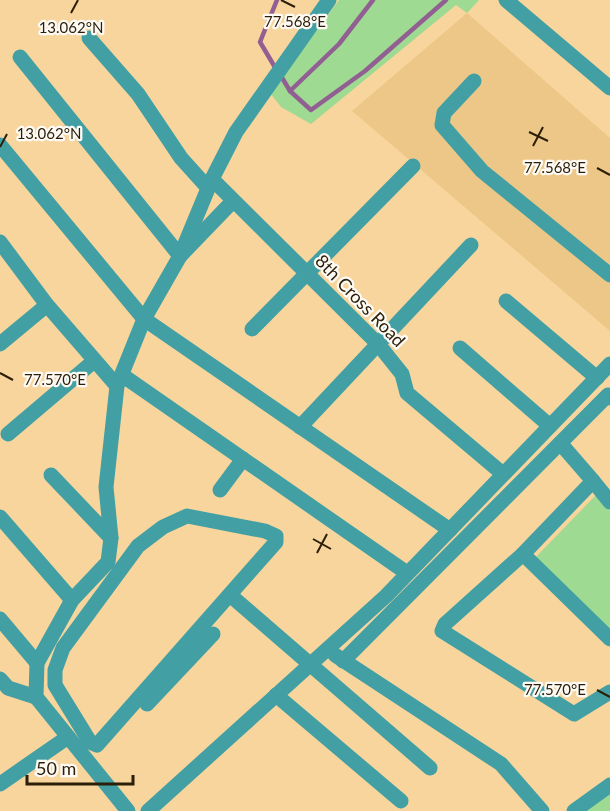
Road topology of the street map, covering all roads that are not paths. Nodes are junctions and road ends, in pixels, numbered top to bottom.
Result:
1 (328, 0) edge
2 (506, 0) edge
3 (89, 38) dead end
4 (20, 57) dead end
5 (474, 81) dead end
6 (610, 88) edge
7 (0, 145) edge
8 (413, 166) dead end
9 (210, 184) junction
10 (233, 201) junction
11 (0, 242) edge
12 (471, 245) dead end
13 (180, 256) junction
14 (306, 273) junction
15 (610, 275) edge
16 (506, 301) dead end
17 (47, 305) junction
18 (144, 319) junction
19 (252, 328) dead end
20 (0, 344) edge
21 (378, 344) junction
22 (460, 348) dead end
23 (94, 361) junction
24 (610, 364) edge
25 (597, 378) junction
26 (120, 381) junction
27 (610, 398) edge
28 (550, 426) junction
29 (300, 427) junction
30 (8, 434) dead end
31 (532, 444) junction
32 (561, 444) junction
33 (547, 458) junction
34 (243, 459) junction
35 (503, 474) junction
36 (51, 475) dead end
37 (593, 481) junction
38 (220, 490) dead end
39 (610, 502) edge
40 (0, 517) edge
41 (450, 530) junction
42 (111, 538) junction
43 (523, 554) junction
44 (407, 573) junction
45 (230, 595) junction
46 (72, 600) junction
47 (0, 619) edge
48 (213, 634) dead end
49 (610, 639) edge
50 (326, 648) junction
51 (343, 661) junction
52 (37, 663) junction
53 (309, 665) junction
54 (56, 686) junction
55 (3, 689) edge
56 (610, 692) edge
57 (37, 694) junction
58 (276, 695) junction
59 (68, 737) junction
60 (89, 764) junction
61 (430, 768) dead end
62 (0, 784) edge
63 (610, 785) edge
64 (400, 801) dead end
65 (128, 811) edge
66 (148, 811) edge
67 (542, 811) edge
68 (574, 811) edge

1 - 9 street
2 - 6 street
3 - 9 street, 8th Cross Road
4 - 13 street
5 - 15 street
7 - 18 street
8 - 14 street
9 - 10 street, 8th Cross Road
9 - 13 street
10 - 13 street
10 - 14 street, 8th Cross Road
11 - 17 street
12 - 21 street
13 - 18 street
14 - 19 street
14 - 21 street, 8th Cross Road
16 - 25 street
17 - 20 street
17 - 23 street
18 - 26 street
18 - 29 street
21 - 29 street
21 - 35 street, 8th Cross Road
22 - 28 street
23 - 26 street
23 - 30 street
24 - 25 street
25 - 28 street
26 - 34 street
26 - 42 street
27 - 32 street
28 - 31 street
29 - 41 street
31 - 33 street
31 - 35 street
32 - 33 street
32 - 37 street
33 - 51 street
34 - 38 street
34 - 44 street
35 - 41 street
36 - 42 street
37 - 39 street
37 - 43 street
40 - 46 street
41 - 44 street
42 - 46 street
43 - 49 street
43 - 56 street
44 - 50 street
45 - 53 street
45 - 54 street
45 - 54 street
46 - 52 street
47 - 52 street
48 - 60 street
50 - 51 street
50 - 53 street
51 - 67 street
52 - 57 street
53 - 58 street
53 - 61 street
54 - 57 street
55 - 57 street
57 - 59 street
58 - 64 street
58 - 66 street
59 - 60 street
59 - 62 street
60 - 65 street
63 - 68 street

